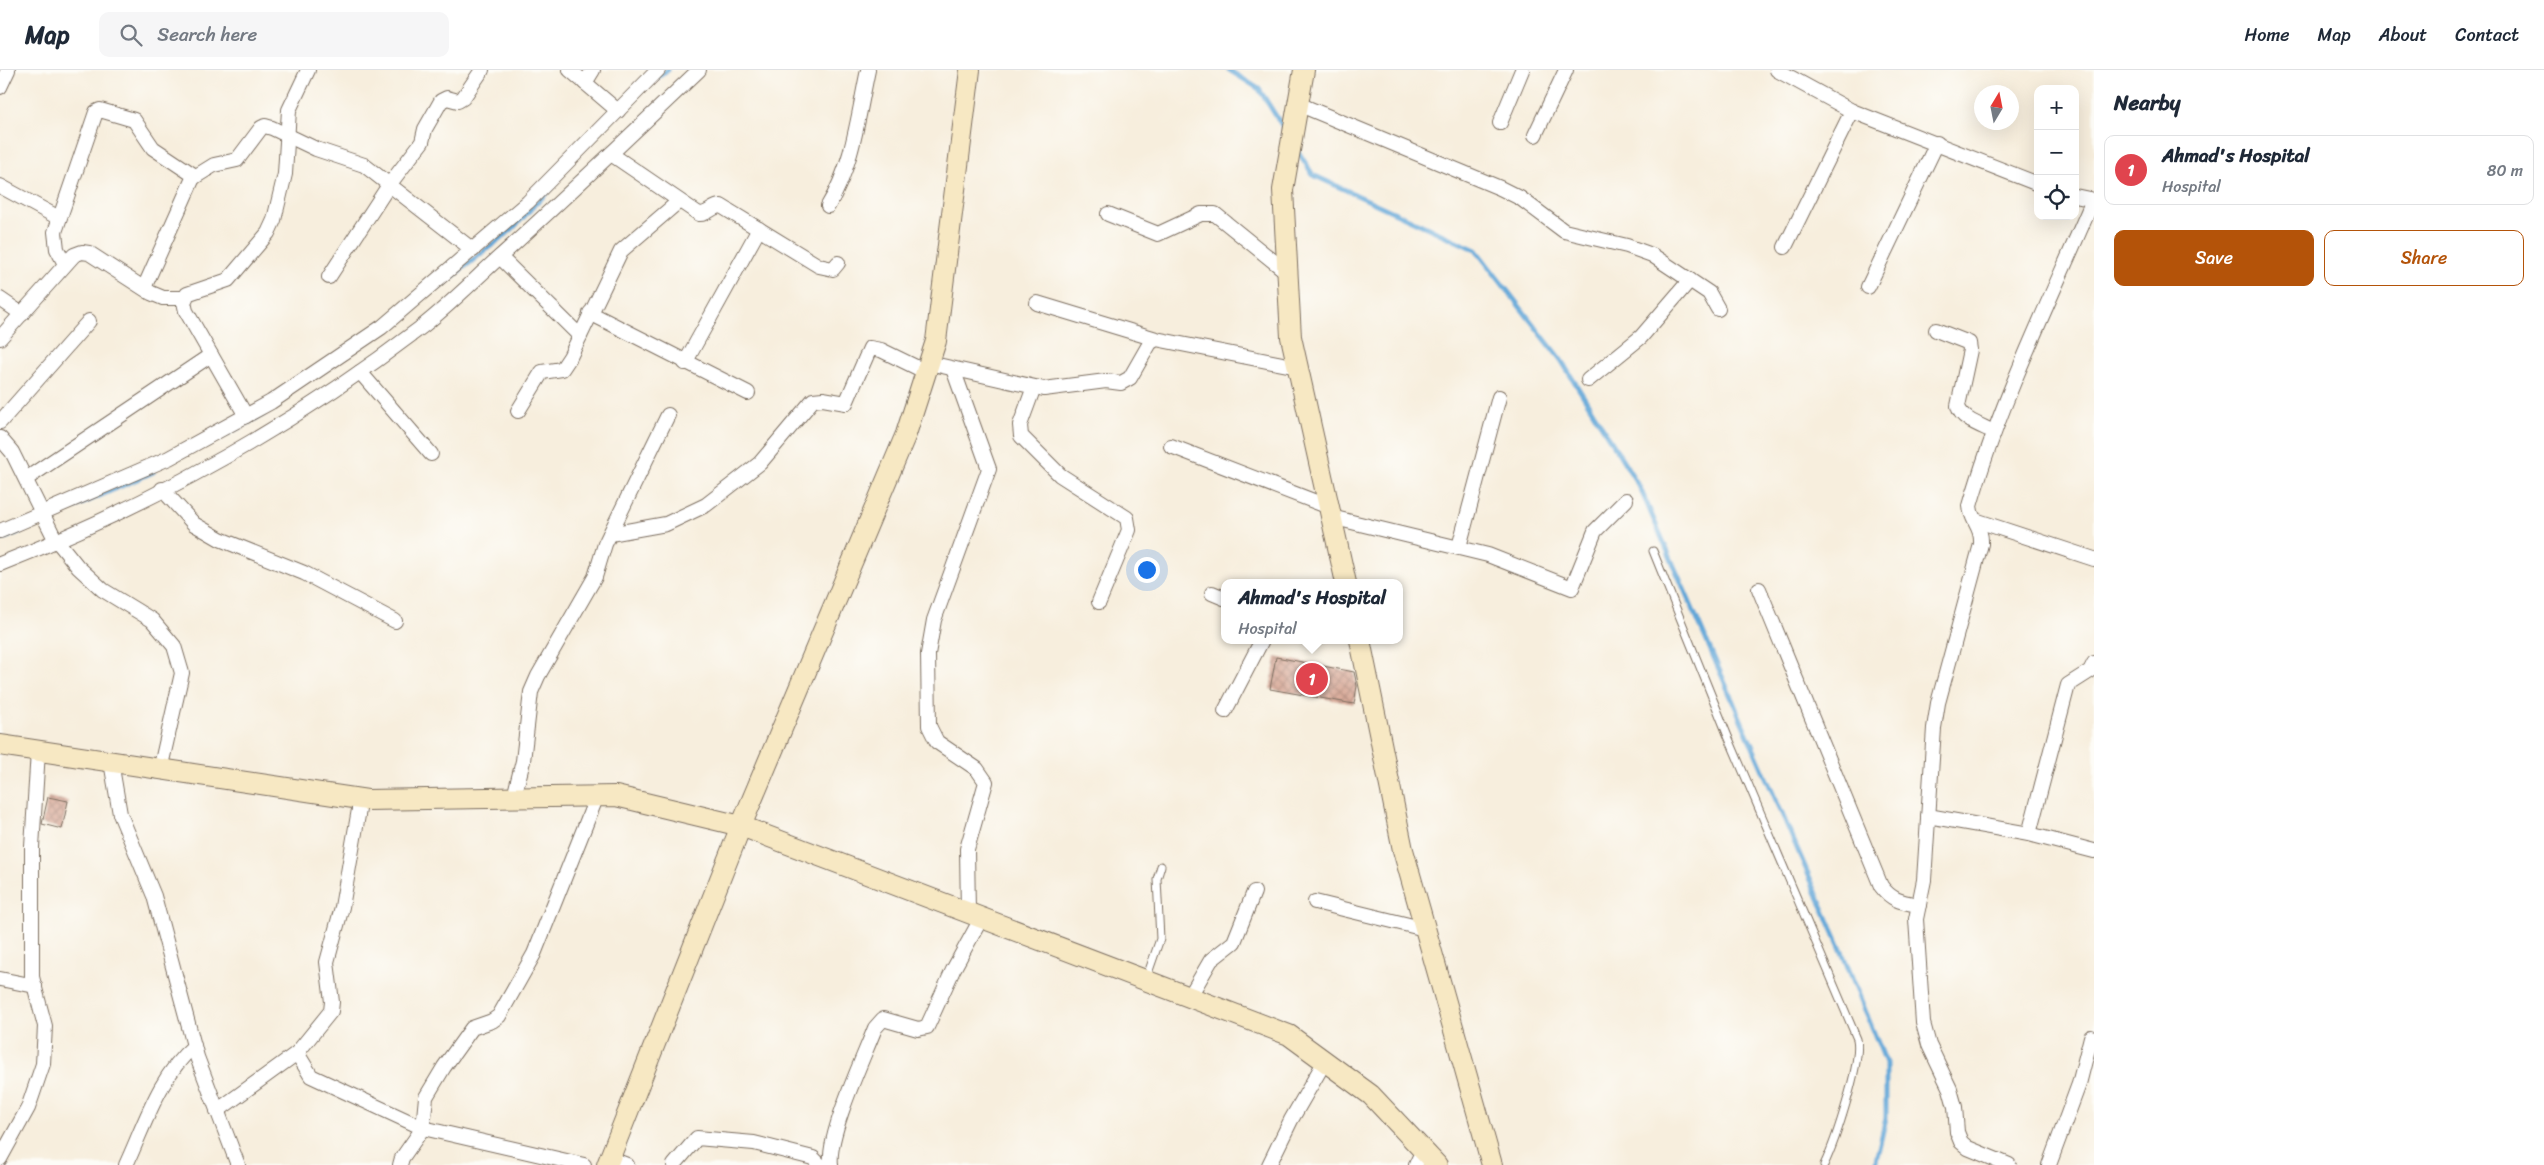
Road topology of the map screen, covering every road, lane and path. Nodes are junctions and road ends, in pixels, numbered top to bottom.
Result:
1 (8, 70) edge
2 (294, 70) edge
3 (482, 70) edge
4 (570, 70) edge
5 (593, 70) edge
6 (658, 70) edge
7 (699, 70) edge
8 (868, 70) edge
9 (970, 70) edge
10 (1304, 70) edge
11 (1522, 70) edge
12 (1566, 70) edge
13 (1777, 70) edge
14 (305, 76) edge
15 (585, 83) junction
16 (0, 86) edge
17 (618, 111) junction
18 (1297, 111) junction
19 (1852, 111) junction
20 (1500, 123) dead end
21 (287, 135) junction
22 (1536, 135) dead end
23 (1937, 144) junction
24 (611, 154) junction
25 (193, 178) junction
26 (2034, 182) edge
27 (389, 185) junction
28 (0, 186) edge
29 (2079, 197) edge
30 (2094, 200) edge
31 (678, 202) junction
32 (828, 206) dead end
33 (1108, 214) dead end
34 (59, 218) junction
35 (759, 230) junction
36 (1785, 248) dead end
37 (473, 250) junction
38 (500, 257) junction
39 (838, 263) dead end
40 (65, 264) junction
41 (1288, 273) junction
42 (329, 277) dead end
43 (1690, 280) junction
44 (1868, 287) dead end
45 (144, 288) junction
46 (186, 298) junction
47 (0, 299) edge
48 (1037, 303) dead end
49 (1718, 309) dead end
50 (590, 313) junction
51 (22, 314) junction
52 (89, 321) dead end
53 (1936, 330) dead end
54 (580, 336) junction
55 (0, 338) edge
56 (1156, 339) junction
57 (211, 355) junction
58 (686, 363) junction
59 (1298, 367) junction
60 (928, 368) junction
61 (953, 369) junction
62 (360, 372) junction
63 (1588, 380) dead end
64 (1034, 387) junction
65 (748, 393) dead end
66 (1499, 398) dead end
67 (518, 411) dead end
68 (668, 415) dead end
69 (246, 416) junction
70 (0, 422) edge
71 (1994, 432) junction
72 (0, 438) edge
73 (1171, 446) dead end
74 (431, 454) dead end
75 (26, 479) junction
76 (162, 489) junction
77 (1626, 500) dead end
78 (1330, 512) junction
79 (44, 514) junction
80 (1975, 520) junction
81 (0, 531) edge
82 (610, 534) junction
83 (56, 539) junction
84 (1458, 547) junction
85 (1653, 550) dead end
86 (2094, 559) edge
87 (0, 564) edge
88 (1345, 579) edge
89 (1759, 589) dead end
90 (1099, 602) dead end
91 (394, 622) dead end
92 (1260, 644) edge
93 (1361, 644) edge
94 (2094, 663) edge
95 (1225, 711) dead end
96 (0, 745) edge
97 (38, 751) junction
98 (111, 762) junction
99 (160, 770) junction
100 (598, 796) junction
101 (514, 797) junction
102 (361, 798) junction
103 (1928, 816) junction
104 (741, 826) junction
105 (2029, 834) junction
106 (2094, 851) edge
107 (1161, 866) dead end
108 (1254, 892) dead end
109 (1315, 902) dead end
110 (1919, 906) junction
111 (975, 915) junction
112 (1425, 929) junction
113 (0, 979) edge
114 (1145, 980) junction
115 (35, 986) junction
116 (1190, 996) junction
117 (2091, 1037) dead end
118 (194, 1046) junction
119 (297, 1053) junction
120 (1325, 1061) junction
121 (217, 1111) junction
122 (423, 1128) junction
123 (6, 1137) edge
124 (1419, 1157) edge
125 (0, 1159) edge
126 (614, 1163) edge
127 (126, 1165) edge
128 (238, 1165) edge
129 (400, 1165) edge
130 (584, 1165) edge
131 (674, 1165) edge
132 (820, 1165) edge
133 (831, 1165) edge
134 (1270, 1165) edge
135 (1437, 1165) edge
136 (1492, 1165) edge
137 (1824, 1165) edge
138 (2009, 1165) edge
139 (2050, 1165) edge

1 - 16 street
2 - 14 street
3 - 27 street
4 - 15 street
5 - 15 street
6 - 17 street
7 - 24 street
8 - 32 street
9 - 60 street
10 - 18 street
11 - 20 street
12 - 22 street
13 - 19 street
14 - 21 street
15 - 17 street
17 - 37 street
18 - 41 street
18 - 43 street
19 - 23 street
19 - 36 street
21 - 25 street
21 - 27 street
21 - 46 street
23 - 26 street
23 - 44 street
24 - 31 street
24 - 38 street
25 - 34 street
25 - 45 street
27 - 37 street
27 - 42 street
28 - 34 street
29 - 30 street
30 - 71 street
31 - 35 street
31 - 50 street
33 - 41 street
34 - 40 street
35 - 39 street
35 - 58 street
37 - 69 street
38 - 54 street
38 - 62 street
40 - 45 street
40 - 51 street
41 - 59 street
43 - 49 street
43 - 63 street
45 - 46 street
46 - 57 street
47 - 51 street
48 - 56 street
50 - 54 street
50 - 58 street
51 - 55 street
52 - 70 street
53 - 71 street
54 - 67 street
56 - 59 street
56 - 64 street
57 - 69 street
57 - 75 street
58 - 65 street
59 - 78 street
60 - 61 street
60 - 82 street
60 - 104 street
61 - 64 street
61 - 111 street
62 - 74 street
62 - 76 street
64 - 90 street
66 - 84 street
68 - 82 street
69 - 79 street
71 - 80 street
72 - 75 street
73 - 78 street
75 - 79 street
76 - 83 street
76 - 91 street
77 - 84 street
78 - 84 street
78 - 88 street
79 - 81 street
79 - 83 street
80 - 86 street
80 - 103 street
82 - 101 street
83 - 87 street
83 - 99 street
85 - 137 lane
89 - 110 street
92 - 95 street
93 - 112 street
94 - 105 street
96 - 97 street
97 - 98 street
97 - 115 street
98 - 99 street
98 - 118 street
99 - 102 street
100 - 101 street
100 - 104 street
100 - 122 street
101 - 102 street
102 - 119 street
103 - 105 street
103 - 110 street
104 - 111 street
104 - 126 street
105 - 106 street
107 - 114 lane
108 - 116 street
109 - 112 street
110 - 138 street
111 - 114 street
111 - 133 street
112 - 136 street
113 - 115 street
114 - 116 street
115 - 123 street
116 - 120 street
117 - 139 street
118 - 121 street
118 - 127 street
119 - 121 street
119 - 122 street
120 - 124 street
120 - 134 street
121 - 128 street
122 - 129 street
122 - 130 street
123 - 125 street
124 - 135 street
131 - 132 street

